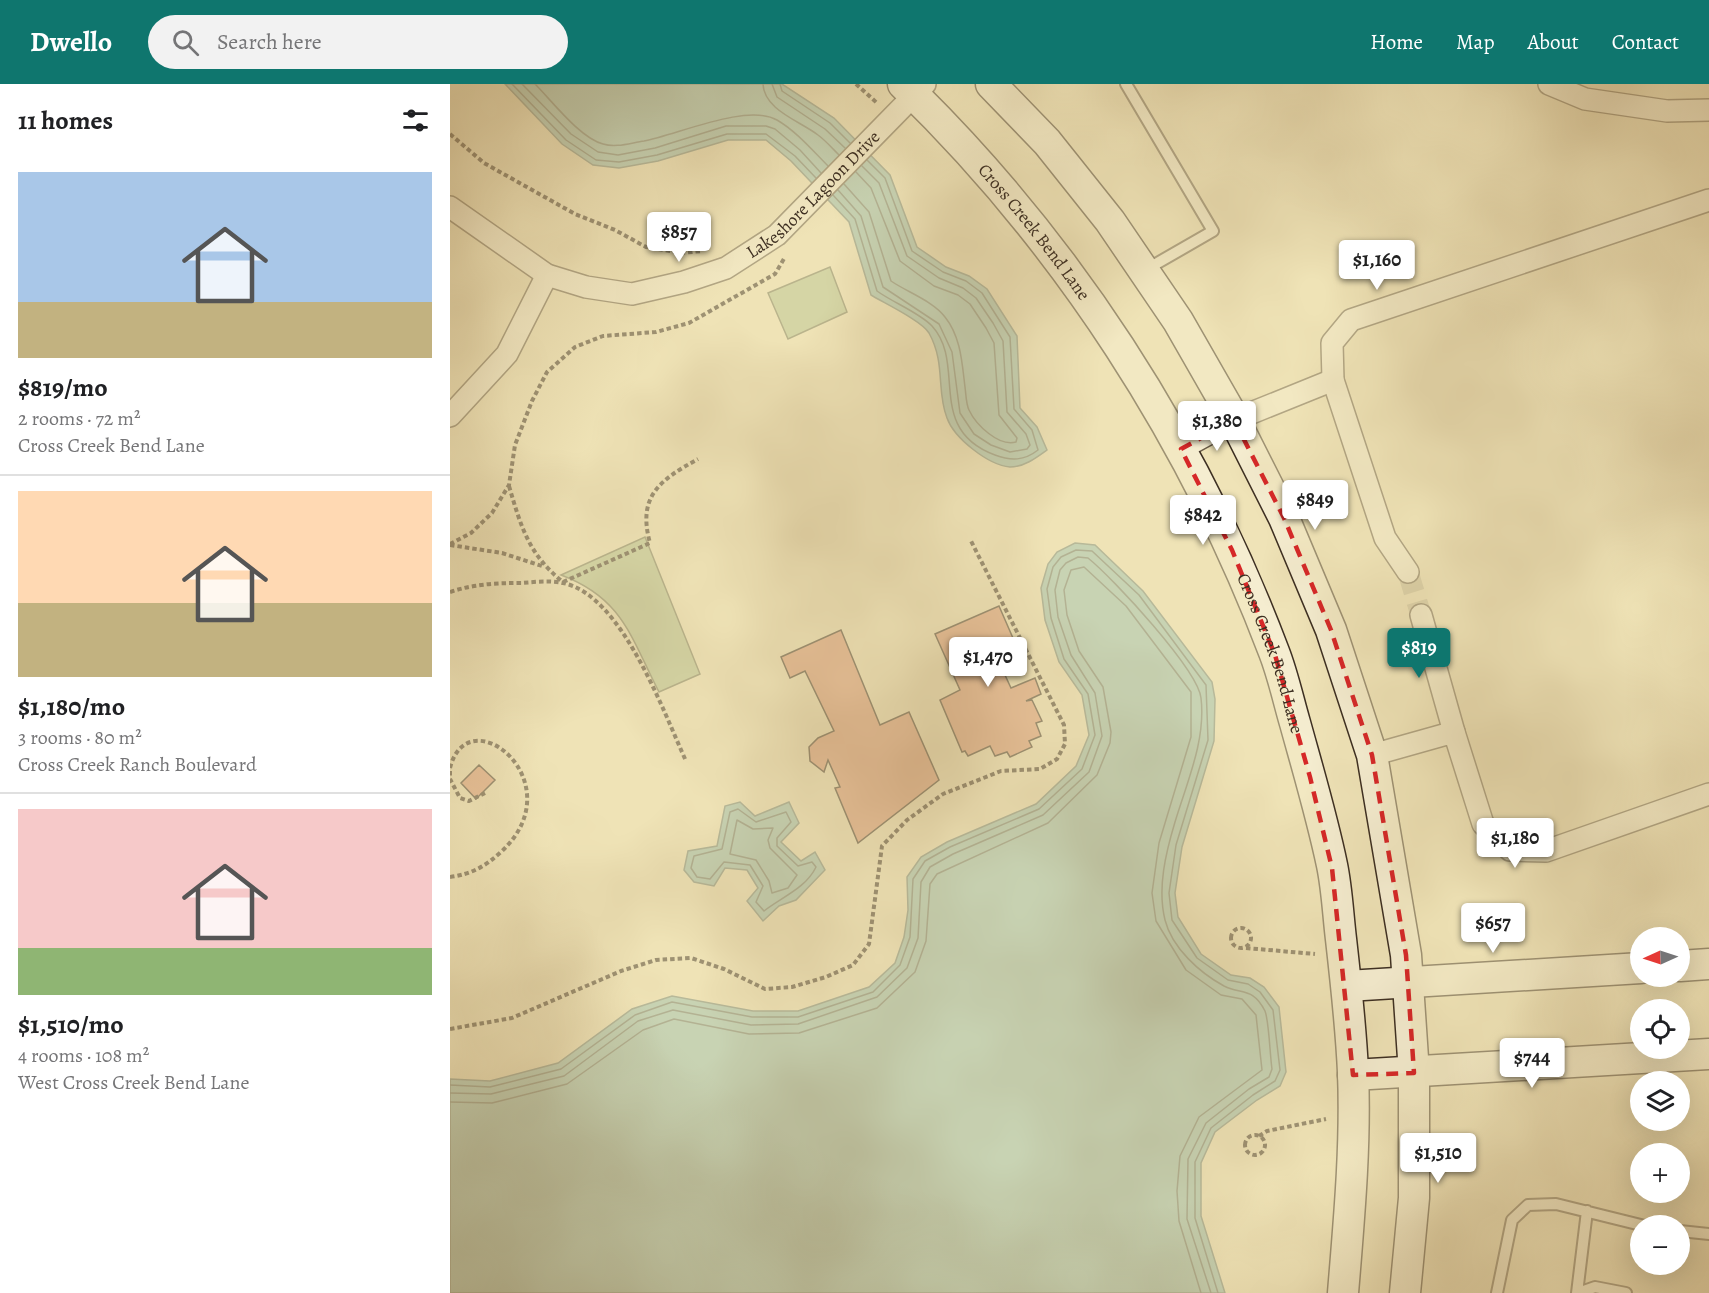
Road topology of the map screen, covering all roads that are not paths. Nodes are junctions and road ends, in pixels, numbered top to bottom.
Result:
1 (991, 84) edge
2 (1126, 84) edge
3 (1550, 84) edge
4 (904, 101) edge
5 (1709, 110) edge
6 (1709, 200) edge
7 (450, 207) edge
8 (1144, 270) junction
9 (547, 275) junction
10 (1333, 380) junction
11 (450, 416) edge
12 (1234, 420) junction
13 (1181, 449) junction
14 (1408, 572) tunnel mouth
15 (1421, 615) tunnel mouth
16 (1454, 732) junction
17 (1372, 754) junction
18 (1709, 794) edge
19 (1709, 964) edge
20 (1690, 965) edge
21 (1630, 969) edge
22 (1410, 983) junction
23 (1347, 986) junction
24 (1709, 1054) edge
25 (1414, 1073) junction
26 (1353, 1075) junction
27 (1587, 1211) junction
28 (1630, 1222) edge
29 (1690, 1232) edge
30 (1709, 1234) edge
31 (1343, 1293) edge
32 (1405, 1293) edge
33 (1497, 1293) edge
34 (1577, 1293) edge
35 (1626, 1293) edge

1 - 8 main road
2 - 8 lane
3 - 5 street
4 - 9 street, Lakeshore Lagoon Drive
4 - 13 main road, Cross Creek Bend Lane
6 - 10 street
7 - 9 street, Lakeshore Lagoon Drive
8 - 12 main road
9 - 11 street
10 - 12 street
10 - 14 street
12 - 13 street
12 - 17 main road
13 - 23 main road, Cross Creek Bend Lane
15 - 16 street
16 - 17 street
16 - 18 street
17 - 22 main road
19 - 20 main road
21 - 22 main road
22 - 23 main road
22 - 25 main road
23 - 26 main road, Cross Creek Bend Lane
24 - 25 main road
25 - 26 main road
25 - 32 main road
26 - 31 main road, Cross Creek Bend Lane
27 - 28 lane
27 - 33 lane
27 - 34 lane
29 - 30 lane
34 - 35 lane

